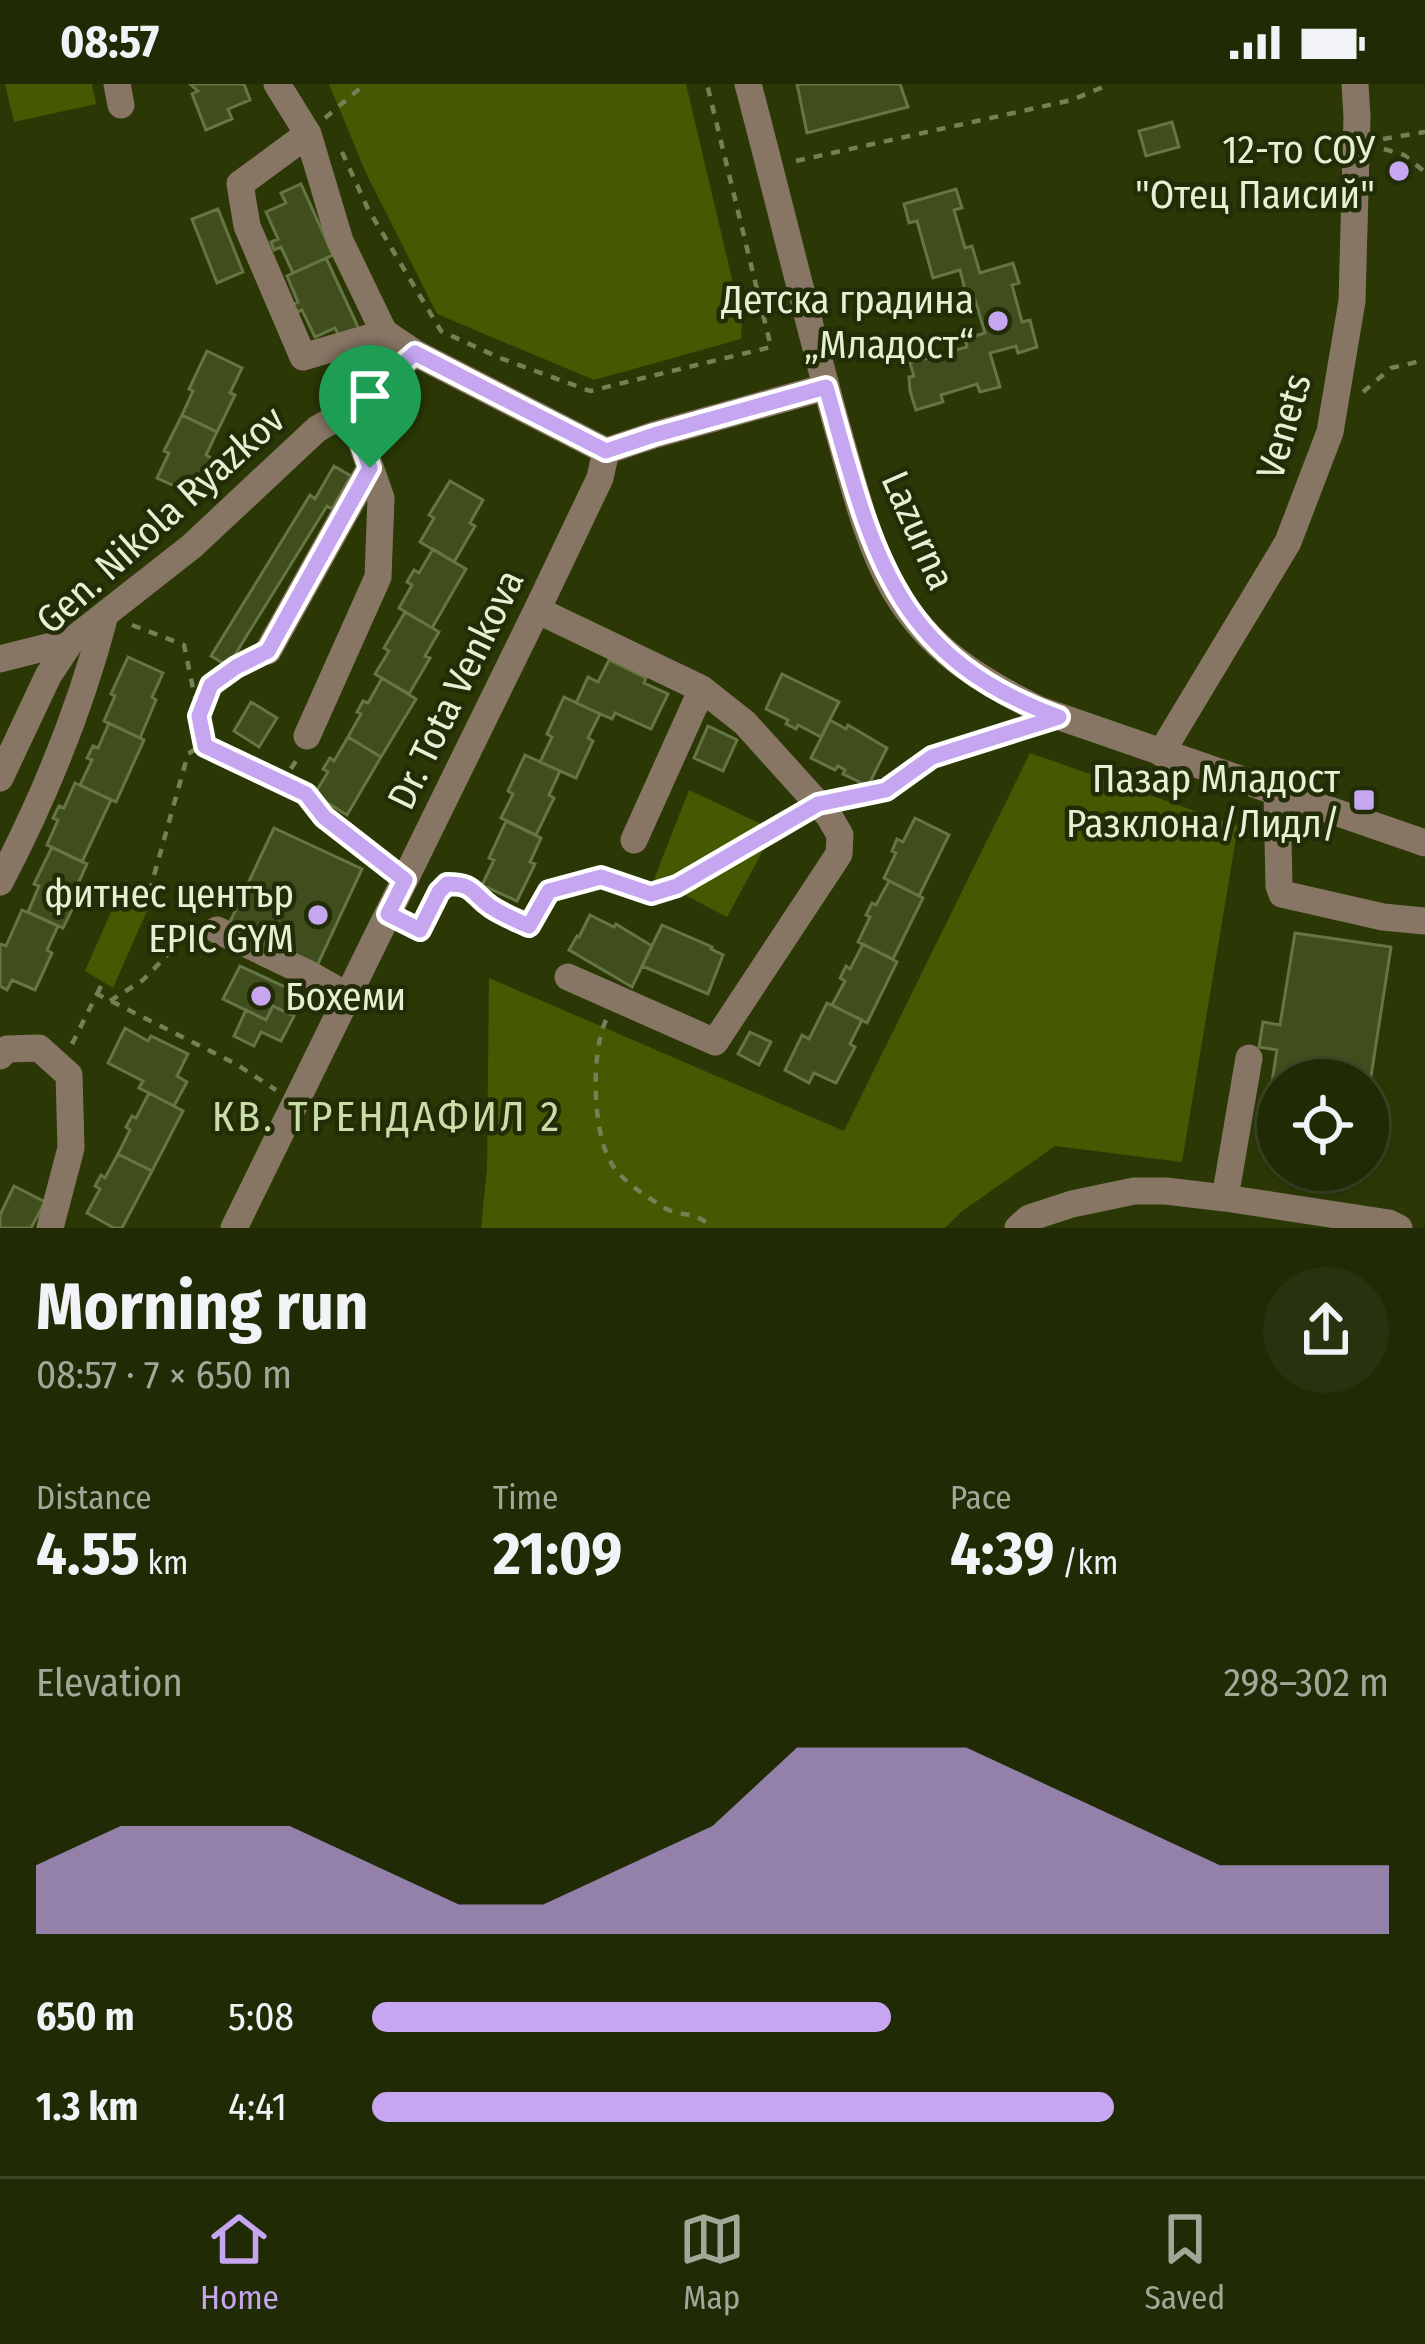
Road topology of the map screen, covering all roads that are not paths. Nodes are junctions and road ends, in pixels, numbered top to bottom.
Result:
1 (277, 84) edge
2 (748, 84) edge
3 (1355, 84) edge
4 (321, 134) junction
5 (386, 333) junction
6 (415, 353) junction
7 (826, 387) junction
8 (350, 410) junction
9 (606, 451) junction
10 (370, 468) junction
11 (537, 610) junction
12 (105, 614) junction
13 (71, 641) junction
14 (268, 651) road end
15 (0, 659) edge
16 (702, 689) junction
17 (307, 736) dead end
18 (1161, 754) junction
19 (0, 778) edge
20 (1276, 791) junction
21 (1420, 839) edge
22 (634, 840) dead end
23 (0, 882) edge
24 (1425, 921) edge
25 (217, 930) road end
26 (568, 977) dead end
27 (348, 996) junction
28 (0, 1056) edge
29 (1249, 1058) dead end
30 (1225, 1198) junction
31 (50, 1228) edge
32 (234, 1228) edge
33 (1018, 1228) edge
34 (1400, 1228) edge

1 - 4 street
2 - 7 street, Lazurna
3 - 18 street, Venets
4 - 5 street
4 - 5 street
5 - 6 street
6 - 8 street, Gen. Nikola Ryazkov
6 - 9 street
7 - 9 street
7 - 18 street, Lazurna
8 - 10 street
8 - 12 street, Gen. Nikola Ryazkov
9 - 11 street, Dr. Tota Venkova
10 - 14 street
10 - 17 street
11 - 16 street
11 - 27 street, Dr. Tota Venkova
12 - 13 street, Gen. Nikola Ryazkov
12 - 23 street
13 - 15 street
13 - 19 street, Gen. Nikola Ryazkov
16 - 22 street
16 - 26 street
18 - 20 street, Lazurna
20 - 21 street, Lazurna
20 - 24 street
25 - 27 street
27 - 32 street, Dr. Tota Venkova
28 - 31 street
29 - 30 street
30 - 33 street
30 - 34 street

